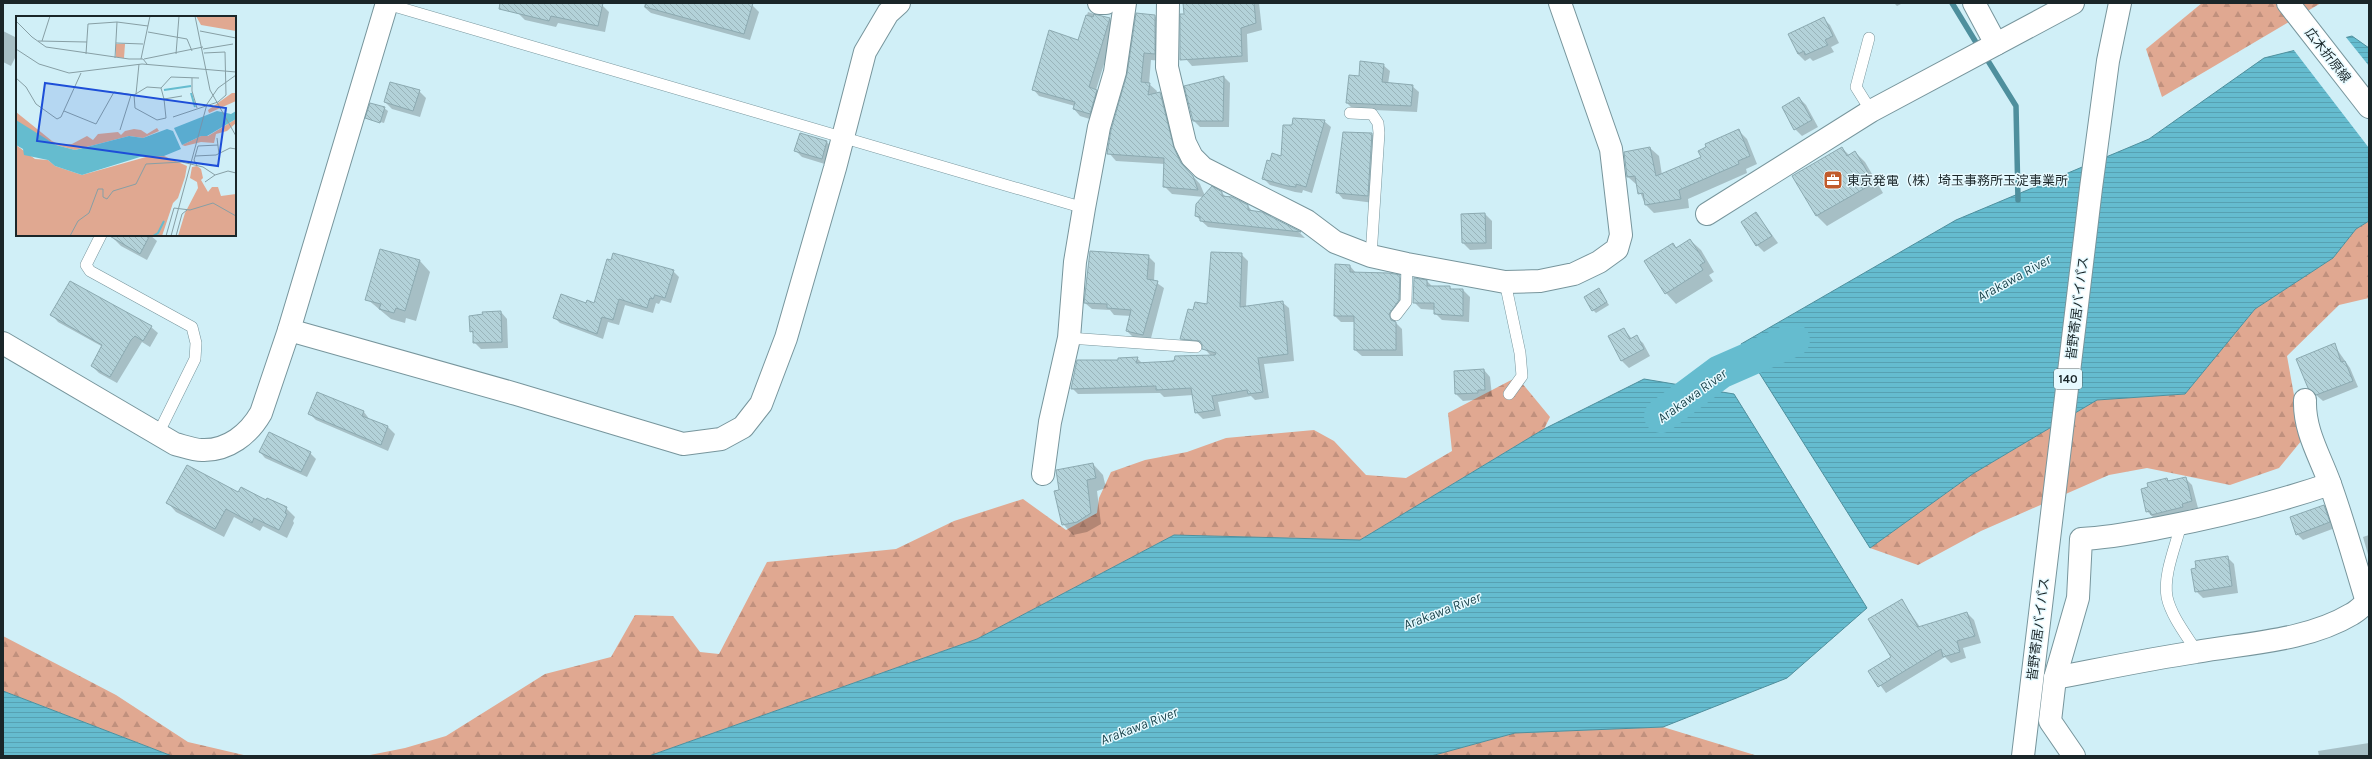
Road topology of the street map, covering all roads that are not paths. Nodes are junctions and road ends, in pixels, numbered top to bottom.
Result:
1 (387, 3) edge
2 (899, 3) edge
3 (1099, 3) edge
4 (1106, 3) edge
5 (1125, 3) edge
6 (1168, 3) edge
7 (1560, 3) edge
8 (1974, 3) edge
9 (2073, 3) edge
10 (2120, 3) edge
11 (2288, 3) edge
12 (1869, 38) dead end
13 (1996, 44) junction
14 (2369, 107) edge
15 (1871, 111) junction
16 (1350, 113) dead end
17 (843, 136) junction
18 (1084, 208) junction
19 (1707, 214) dead end
20 (100, 236) edge
21 (1371, 256) junction
22 (1407, 264) junction
23 (1505, 282) junction
24 (1396, 315) dead end
25 (288, 330) junction
26 (1069, 338) junction
27 (3, 343) edge
28 (1196, 347) dead end
29 (1509, 394) dead end
30 (2305, 400) dead end
31 (158, 434) junction
32 (1043, 474) dead end
33 (2330, 484) junction
34 (2181, 524) junction
35 (2368, 601) edge
36 (2197, 652) junction
37 (2055, 678) junction
38 (2023, 756) edge
39 (2074, 756) edge

1 - 17 lane
1 - 25 main road
2 - 17 main road
3 - 4 main road
5 - 18 main road
6 - 21 main road
7 - 23 main road
8 - 13 main road
9 - 13 main road
10 - 38 main road, 皆野寄居バイパス / 140
11 - 14 main road, 広木折原線
12 - 15 lane
13 - 15 main road
15 - 19 main road
16 - 21 lane
17 - 18 lane
17 - 25 main road
18 - 26 main road
20 - 31 lane
21 - 22 main road
22 - 23 main road
22 - 24 lane
23 - 29 lane
25 - 31 main road
26 - 28 lane
26 - 32 main road
27 - 31 main road
30 - 33 main road
33 - 34 main road
33 - 35 main road
34 - 36 lane
34 - 37 main road
35 - 36 main road
36 - 37 main road
37 - 39 main road

